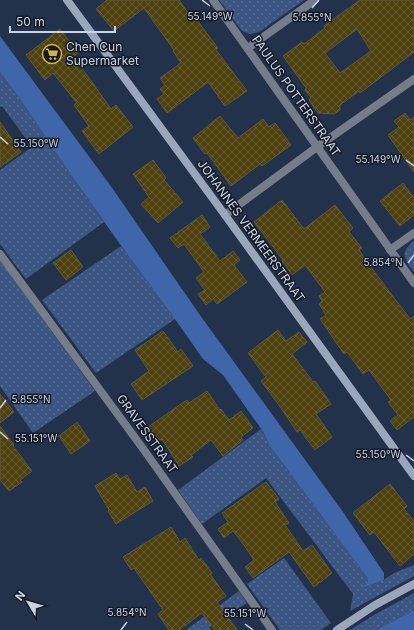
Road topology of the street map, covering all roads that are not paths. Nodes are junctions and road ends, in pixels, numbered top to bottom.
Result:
1 (67, 0) edge
2 (213, 0) edge
3 (315, 0) edge
4 (248, 48) junction
5 (414, 79) edge
6 (317, 147) junction
7 (225, 215) junction
8 (414, 233) edge
9 (390, 250) junction
10 (0, 254) edge
11 (414, 283) edge
12 (414, 476) edge
13 (414, 584) edge
14 (272, 630) edge
15 (337, 630) edge

1 - 7 street, JOHANNES VERMEERSTRAAT
2 - 4 street, PAULUS POTTERSTRAAT
3 - 4 street
4 - 6 street, PAULUS POTTERSTRAAT
5 - 6 street
6 - 7 street
6 - 9 street, PAULUS POTTERSTRAAT
7 - 12 street, JOHANNES VERMEERSTRAAT
8 - 9 street
9 - 11 street, PAULUS POTTERSTRAAT
10 - 14 street, GRAVESSTRAAT
13 - 15 street

